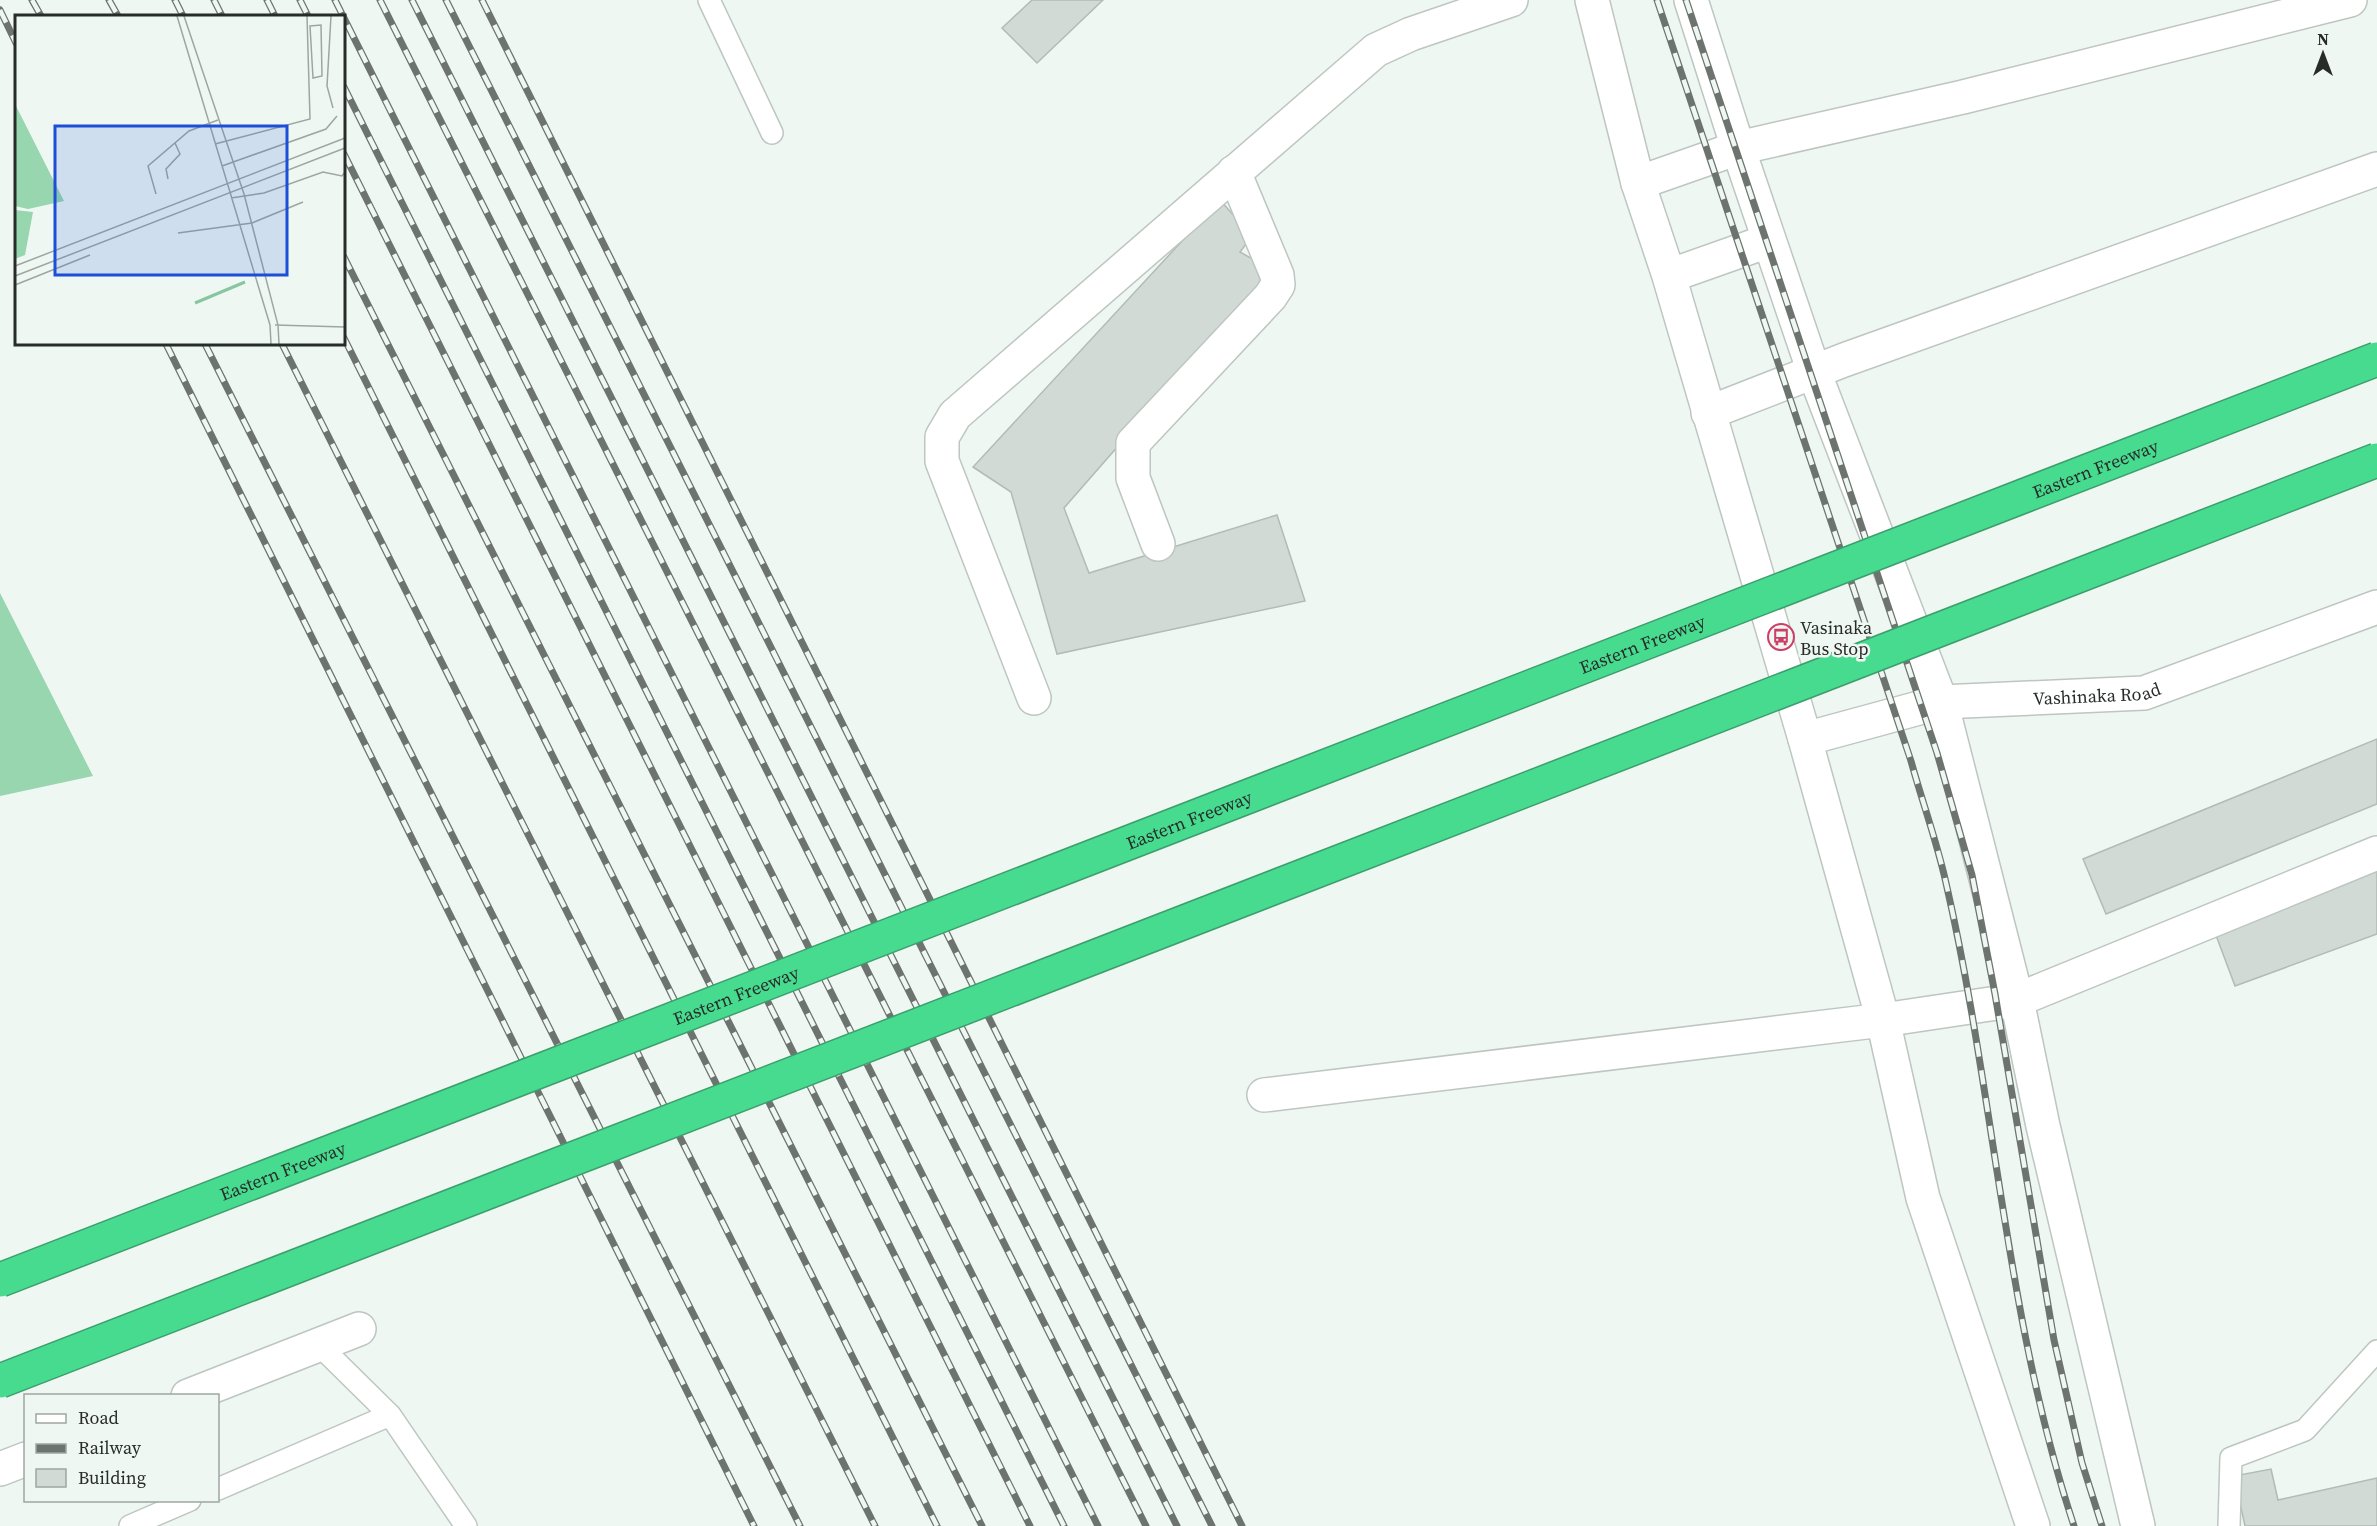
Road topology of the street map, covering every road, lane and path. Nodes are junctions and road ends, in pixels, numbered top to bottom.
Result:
1 (708, 0) edge
2 (1511, 0) edge
3 (1592, 0) edge
4 (1691, 0) edge
5 (2350, 0) edge
6 (772, 133) dead end
7 (1738, 148) junction
8 (2377, 169) edge
9 (1234, 172) junction
10 (1638, 183) junction
11 (1768, 241) junction
12 (1669, 276) junction
13 (2377, 359) edge
14 (1814, 372) junction
15 (1708, 412) junction
16 (2377, 460) edge
17 (1158, 544) dead end
18 (2377, 607) edge
19 (1034, 698) dead end
20 (1941, 702) junction
21 (1805, 739) junction
22 (2377, 853) edge
23 (2017, 1000) junction
24 (1883, 1020) junction
25 (1264, 1095) dead end
26 (0, 1280) edge
27 (359, 1329) dead end
28 (318, 1344) junction
29 (2377, 1351) edge
30 (0, 1381) edge
31 (191, 1394) edge
32 (390, 1415) junction
33 (24, 1460) edge
34 (0, 1469) edge
35 (219, 1489) edge
36 (185, 1502) edge
37 (130, 1526) edge
38 (466, 1526) edge
39 (2033, 1526) edge
40 (2138, 1526) edge
41 (2229, 1526) edge

1 - 6 lane
2 - 9 street
3 - 10 street
4 - 7 street
5 - 7 street
7 - 10 street
7 - 11 street
8 - 14 street
9 - 17 street
9 - 19 street
10 - 12 street
11 - 12 street
11 - 14 street
12 - 15 street
13 - 26 highway, Eastern Freeway, bridge
14 - 15 street
14 - 20 street
15 - 21 street
16 - 30 highway, bridge
18 - 20 street, Vashinaka Road
20 - 21 street, Vashinaka Road
20 - 23 street
21 - 24 street
22 - 23 street
23 - 24 street
23 - 40 street
24 - 25 street
24 - 39 street
27 - 28 street
28 - 31 street
28 - 32 lane
29 - 41 lane
32 - 35 lane
32 - 38 lane
33 - 34 street
36 - 37 lane

